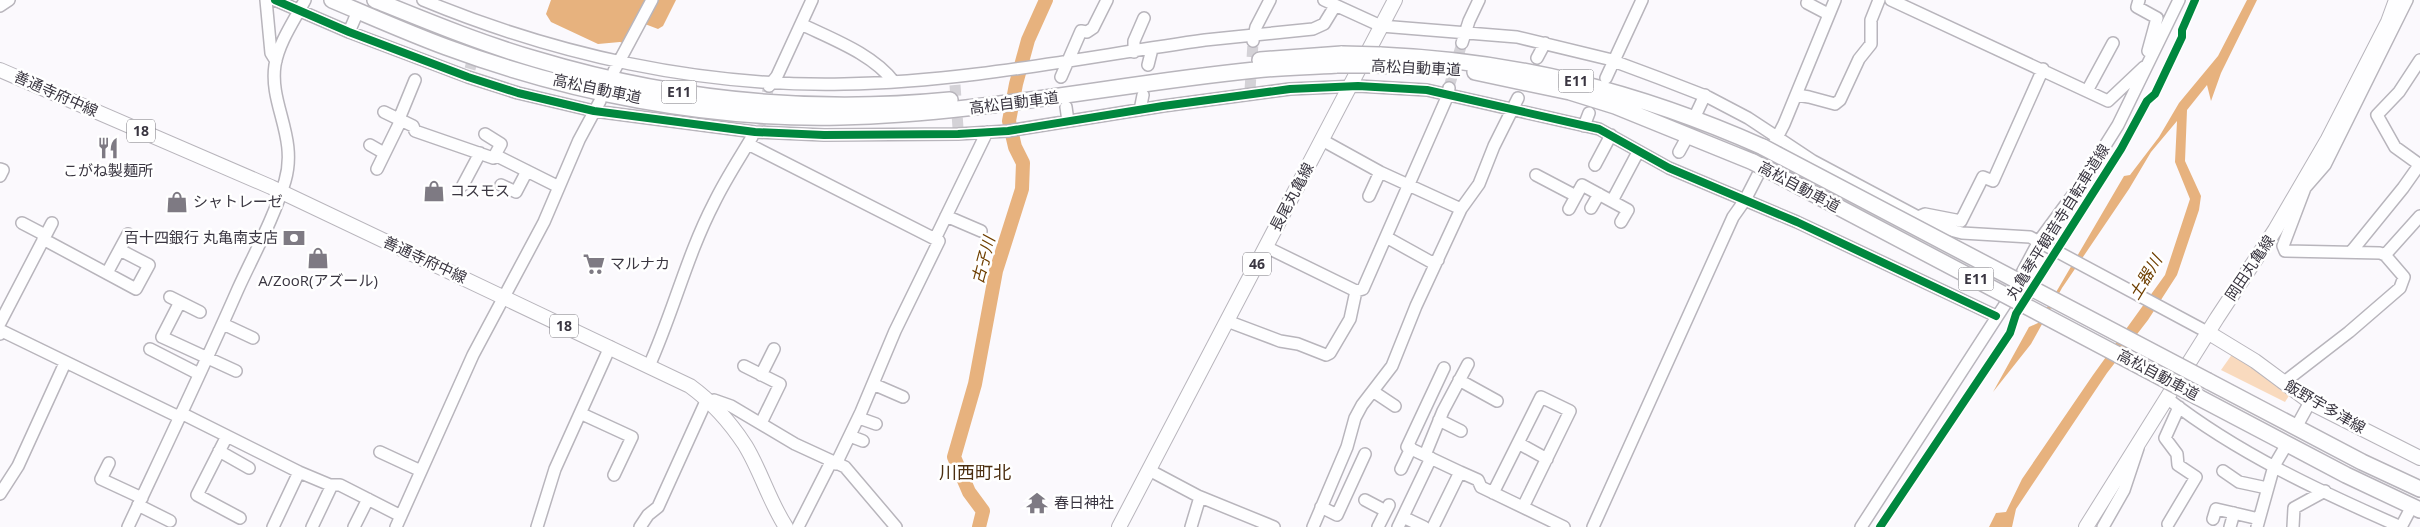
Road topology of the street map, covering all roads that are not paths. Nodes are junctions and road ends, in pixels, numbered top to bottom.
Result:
1 (9, 0) edge
2 (266, 0) edge
3 (276, 0) edge
4 (332, 0) edge
5 (375, 0) edge
6 (423, 0) edge
7 (652, 0) edge
8 (812, 0) edge
9 (1107, 0) edge
10 (1270, 0) edge
11 (1324, 0) edge
12 (1395, 0) edge
13 (1479, 0) edge
14 (1642, 0) edge
15 (1835, 0) edge
16 (1879, 0) edge
17 (1891, 0) edge
18 (2139, 0) edge
19 (2179, 0) edge
20 (2396, 0) edge
21 (2407, 0) edge
22 (1807, 3) dead end
23 (302, 5) edge
24 (0, 6) edge
25 (1335, 6) junction
26 (1828, 14) junction
27 (355, 18) dead end
28 (1144, 18) dead end
29 (801, 24) junction
30 (1381, 26) junction
31 (349, 32) junction
32 (1463, 37) junction
33 (1254, 39) junction
34 (1545, 43) junction
35 (2113, 43) dead end
36 (1152, 48) junction
37 (1134, 52) junction
38 (1537, 58) dead end
39 (1378, 60) junction
40 (2420, 60) edge
41 (276, 61) junction
42 (1613, 61) junction
43 (1067, 62) junction
44 (2149, 63) junction
45 (1148, 65) dead end
46 (616, 67) junction
47 (2043, 69) junction
48 (0, 70) edge
49 (1061, 78) dead end
50 (1606, 78) dead end
51 (415, 80) dead end
52 (894, 82) junction
53 (769, 86) junction
54 (1350, 86) junction
55 (1449, 91) junction
56 (2087, 91) junction
57 (1143, 95) dead end
58 (1705, 95) junction
59 (1796, 95) junction
60 (1518, 98) dead end
61 (997, 101) junction
62 (597, 106) junction
63 (1066, 107) dead end
64 (1140, 110) junction
65 (1513, 110) junction
66 (384, 112) dead end
67 (1697, 112) dead end
68 (1589, 113) dead end
69 (400, 119) junction
70 (1068, 121) junction
71 (1584, 126) junction
72 (758, 128) junction
73 (987, 132) junction
74 (486, 134) dead end
75 (1611, 135) junction
76 (1776, 137) junction
77 (1322, 140) junction
78 (1684, 141) dead end
79 (748, 144) junction
80 (370, 145) dead end
81 (1638, 152) junction
82 (1679, 152) dead end
83 (384, 153) junction
84 (480, 154) junction
85 (495, 155) junction
86 (2420, 164) edge
87 (1594, 165) dead end
88 (0, 169) edge
89 (377, 169) dead end
90 (527, 171) junction
91 (1380, 172) junction
92 (1535, 175) dead end
93 (0, 176) edge
94 (463, 185) dead end
95 (501, 185) dead end
96 (1407, 185) junction
97 (2303, 186) junction
98 (559, 187) junction
99 (281, 192) junction
100 (1599, 194) junction
101 (1369, 196) dead end
102 (1576, 196) junction
103 (1745, 200) junction
104 (1612, 201) junction
105 (1591, 208) dead end
106 (1461, 209) junction
107 (1569, 210) dead end
108 (946, 216) junction
109 (2420, 216) edge
110 (1918, 217) junction
111 (52, 222) dead end
112 (1622, 222) dead end
113 (22, 223) dead end
114 (981, 231) dead end
115 (128, 234) dead end
116 (44, 237) junction
117 (1386, 237) junction
118 (935, 239) junction
119 (2042, 242) junction
120 (1266, 247) junction
121 (120, 250) junction
122 (2351, 252) junction
123 (2385, 255) junction
124 (1438, 260) junction
125 (107, 273) junction
126 (1356, 291) junction
127 (505, 298) junction
128 (200, 312) dead end
129 (1996, 316) junction
130 (1227, 321) junction
131 (223, 324) junction
132 (0, 329) edge
133 (2203, 330) junction
134 (253, 338) dead end
135 (610, 347) junction
136 (150, 349) dead end
137 (774, 349) dead end
138 (208, 357) junction
139 (65, 363) junction
140 (1468, 364) dead end
141 (650, 366) junction
142 (744, 366) dead end
143 (1444, 368) dead end
144 (236, 371) dead end
145 (199, 374) junction
146 (761, 375) junction
147 (1459, 380) junction
148 (2284, 383) junction
149 (873, 384) junction
150 (1374, 392) junction
151 (903, 397) dead end
152 (708, 400) junction
153 (1497, 401) dead end
154 (2310, 402) junction
155 (2173, 403) junction
156 (1395, 406) dead end
157 (582, 414) junction
158 (180, 415) junction
159 (859, 418) junction
160 (1440, 420) junction
161 (2299, 422) dead end
162 (761, 423) junction
163 (876, 424) dead end
164 (1462, 431) dead end
165 (227, 436) junction
166 (850, 436) junction
167 (863, 442) dead end
168 (1518, 443) junction
169 (2138, 444) junction
170 (1347, 447) junction
171 (1411, 448) junction
172 (2284, 449) dead end
173 (219, 452) junction
174 (380, 452) dead end
175 (1428, 457) junction
176 (2420, 458) edge
177 (1547, 459) junction
178 (109, 463) dead end
179 (833, 463) junction
180 (2274, 466) junction
181 (249, 468) dead end
182 (1401, 468) dead end
183 (1149, 470) junction
184 (421, 471) junction
185 (2223, 471) dead end
186 (299, 472) junction
187 (1460, 472) junction
188 (614, 475) dead end
189 (332, 484) junction
190 (2267, 488) junction
191 (2420, 489) edge
192 (2325, 491) junction
193 (1493, 493) junction
194 (0, 494) edge
195 (1200, 497) junction
196 (368, 499) junction
197 (1365, 500) dead end
198 (140, 501) junction
199 (1321, 507) junction
200 (1523, 508) junction
201 (2415, 510) edge
202 (2234, 513) junction
203 (401, 516) junction
204 (240, 518) dead end
205 (2213, 519) dead end
206 (170, 521) dead end
207 (1253, 522) edge
208 (1401, 522) edge
209 (2258, 523) edge
210 (2168, 524) dead end
211 (128, 527) edge
212 (273, 527) edge
213 (312, 527) edge
214 (354, 527) edge
215 (396, 527) edge
216 (537, 527) edge
217 (640, 527) edge
218 (786, 527) edge
219 (798, 527) edge
220 (896, 527) edge
221 (1119, 527) edge
222 (1191, 527) edge
223 (1274, 527) edge
224 (1313, 527) edge
225 (1378, 527) edge
226 (1424, 527) edge
227 (1433, 527) edge
228 (1564, 527) edge
229 (1593, 527) edge
230 (1861, 527) edge
231 (2086, 527) edge
232 (2103, 527) edge
233 (2230, 527) edge
234 (2293, 527) edge
235 (2399, 527) edge

1 - 24 street
2 - 41 street
3 - 23 street
4 - 61 highway, 高松自動車道 / E11
5 - 61 highway, 高松自動車道 / E11
6 - 46 street
7 - 46 street
8 - 29 street
9 - 43 street
10 - 33 street
11 - 25 street
12 - 30 main road, 長尾丸亀線 / 46
13 - 32 street
14 - 42 street
15 - 26 street
16 - 59 street
17 - 47 street
18 - 44 street
19 - 44 street
20 - 97 main road, 岡田丸亀線
21 - 97 street
22 - 26 street
23 - 31 street
23 - 41 street
25 - 30 street
25 - 33 street
26 - 59 street
27 - 31 street
28 - 37 street
29 - 52 street
29 - 53 street
30 - 32 street
30 - 54 main road, 長尾丸亀線 / 46
31 - 62 street
32 - 34 street
33 - 36 street
34 - 38 street
34 - 42 street
35 - 56 street
36 - 37 street
36 - 45 street
37 - 43 street
39 - 61 highway, 高松自動車道 / E11, bridge
39 - 191 highway, 高松自動車道 / E11, bridge
39 - 201 highway, 高松自動車道 / E11, bridge
40 - 86 street
41 - 99 street
42 - 50 street
42 - 58 street
43 - 49 street
43 - 52 street
44 - 56 street
44 - 119 street
46 - 53 street
47 - 56 street
47 - 110 street
48 - 99 main road, 善通寺府中線 / 18
51 - 69 street
52 - 53 street
54 - 55 street
54 - 64 street
54 - 77 main road, 長尾丸亀線 / 46
55 - 65 street
55 - 96 street
57 - 64 street
58 - 67 street
58 - 76 street
59 - 76 street
60 - 65 street
62 - 72 street
62 - 98 street
63 - 70 street
64 - 70 street
65 - 71 street
65 - 106 street
66 - 69 street
68 - 71 street
69 - 83 street
69 - 84 street
70 - 73 street
71 - 75 street
72 - 73 street
72 - 79 street
73 - 108 street
74 - 85 street
75 - 81 street
75 - 87 street
76 - 103 street
76 - 110 street
77 - 91 street
77 - 120 main road, 長尾丸亀線 / 46
78 - 82 street
79 - 118 street
79 - 141 street
80 - 83 street
81 - 103 street
81 - 104 street
83 - 89 street
84 - 85 street
84 - 94 street
85 - 90 street
86 - 122 street
88 - 93 street
90 - 95 street
90 - 98 street
91 - 96 street
91 - 101 street
92 - 102 street
96 - 106 street
96 - 117 street
97 - 122 street
97 - 133 main road, 岡田丸亀線
98 - 127 street
99 - 127 main road, 善通寺府中線 / 18
99 - 131 street
100 - 102 street
100 - 104 street
100 - 105 street
102 - 107 street
103 - 129 street
103 - 229 street
104 - 112 street
106 - 124 street
108 - 114 street
108 - 118 street
109 - 123 street
110 - 119 street
111 - 116 street
113 - 116 street
115 - 121 street
116 - 125 street
116 - 132 street
117 - 124 street
117 - 126 street
118 - 149 street
119 - 129 street
119 - 133 street
120 - 126 street
120 - 130 main road, 長尾丸亀線 / 46
121 - 125 street
121 - 125 street
122 - 123 street
123 - 148 street
124 - 150 street
126 - 130 street
127 - 135 main road, 善通寺府中線 / 18
127 - 184 street
128 - 138 street
129 - 230 street
130 - 183 main road, 長尾丸亀線 / 46
131 - 134 street
131 - 138 street
132 - 139 street
133 - 148 main road, 飯野宇多津線
133 - 155 main road, 岡田丸亀線
135 - 141 main road, 善通寺府中線 / 18
135 - 157 street
136 - 145 street
137 - 146 street
138 - 144 street
138 - 145 street
139 - 158 street
139 - 194 street
140 - 147 street
141 - 152 main road, 善通寺府中線 / 18
142 - 146 street
143 - 171 street
145 - 158 street
146 - 162 street
147 - 153 street
147 - 160 street
148 - 154 main road, 飯野宇多津線
149 - 151 street
149 - 159 street
150 - 156 street
150 - 170 street
152 - 162 street
152 - 217 street
152 - 218 main road, 善通寺府中線 / 18
154 - 161 street
154 - 176 main road, 飯野宇多津線
155 - 169 main road, 岡田丸亀線
155 - 180 street
155 - 210 street
157 - 188 street
157 - 216 street
158 - 165 street
158 - 198 street
159 - 163 street
159 - 166 street
160 - 164 street
160 - 175 street
162 - 179 street
165 - 173 street
165 - 186 street
166 - 167 street
166 - 179 street
168 - 177 street
168 - 177 street
168 - 193 street
169 - 231 main road, 岡田丸亀線
169 - 232 street
170 - 199 street
170 - 199 street
171 - 175 street
171 - 182 street
172 - 180 street
173 - 181 street
173 - 204 street
174 - 184 street
175 - 187 street
175 - 208 street
177 - 200 street
178 - 198 street
179 - 219 street
179 - 220 street
180 - 190 street
180 - 192 street
183 - 195 street
183 - 221 main road, 長尾丸亀線 / 46
184 - 203 street
185 - 190 street
186 - 189 street
186 - 212 street
187 - 193 street
187 - 227 street
189 - 196 street
189 - 213 street
190 - 209 street
192 - 234 street
192 - 235 street
193 - 200 street
195 - 207 street
195 - 222 street
196 - 203 street
196 - 214 street
197 - 225 street
198 - 206 street
198 - 211 street
199 - 224 street
200 - 228 street
201 - 235 street
202 - 205 street
202 - 209 street
202 - 233 street
203 - 215 street
207 - 223 street
208 - 226 street

